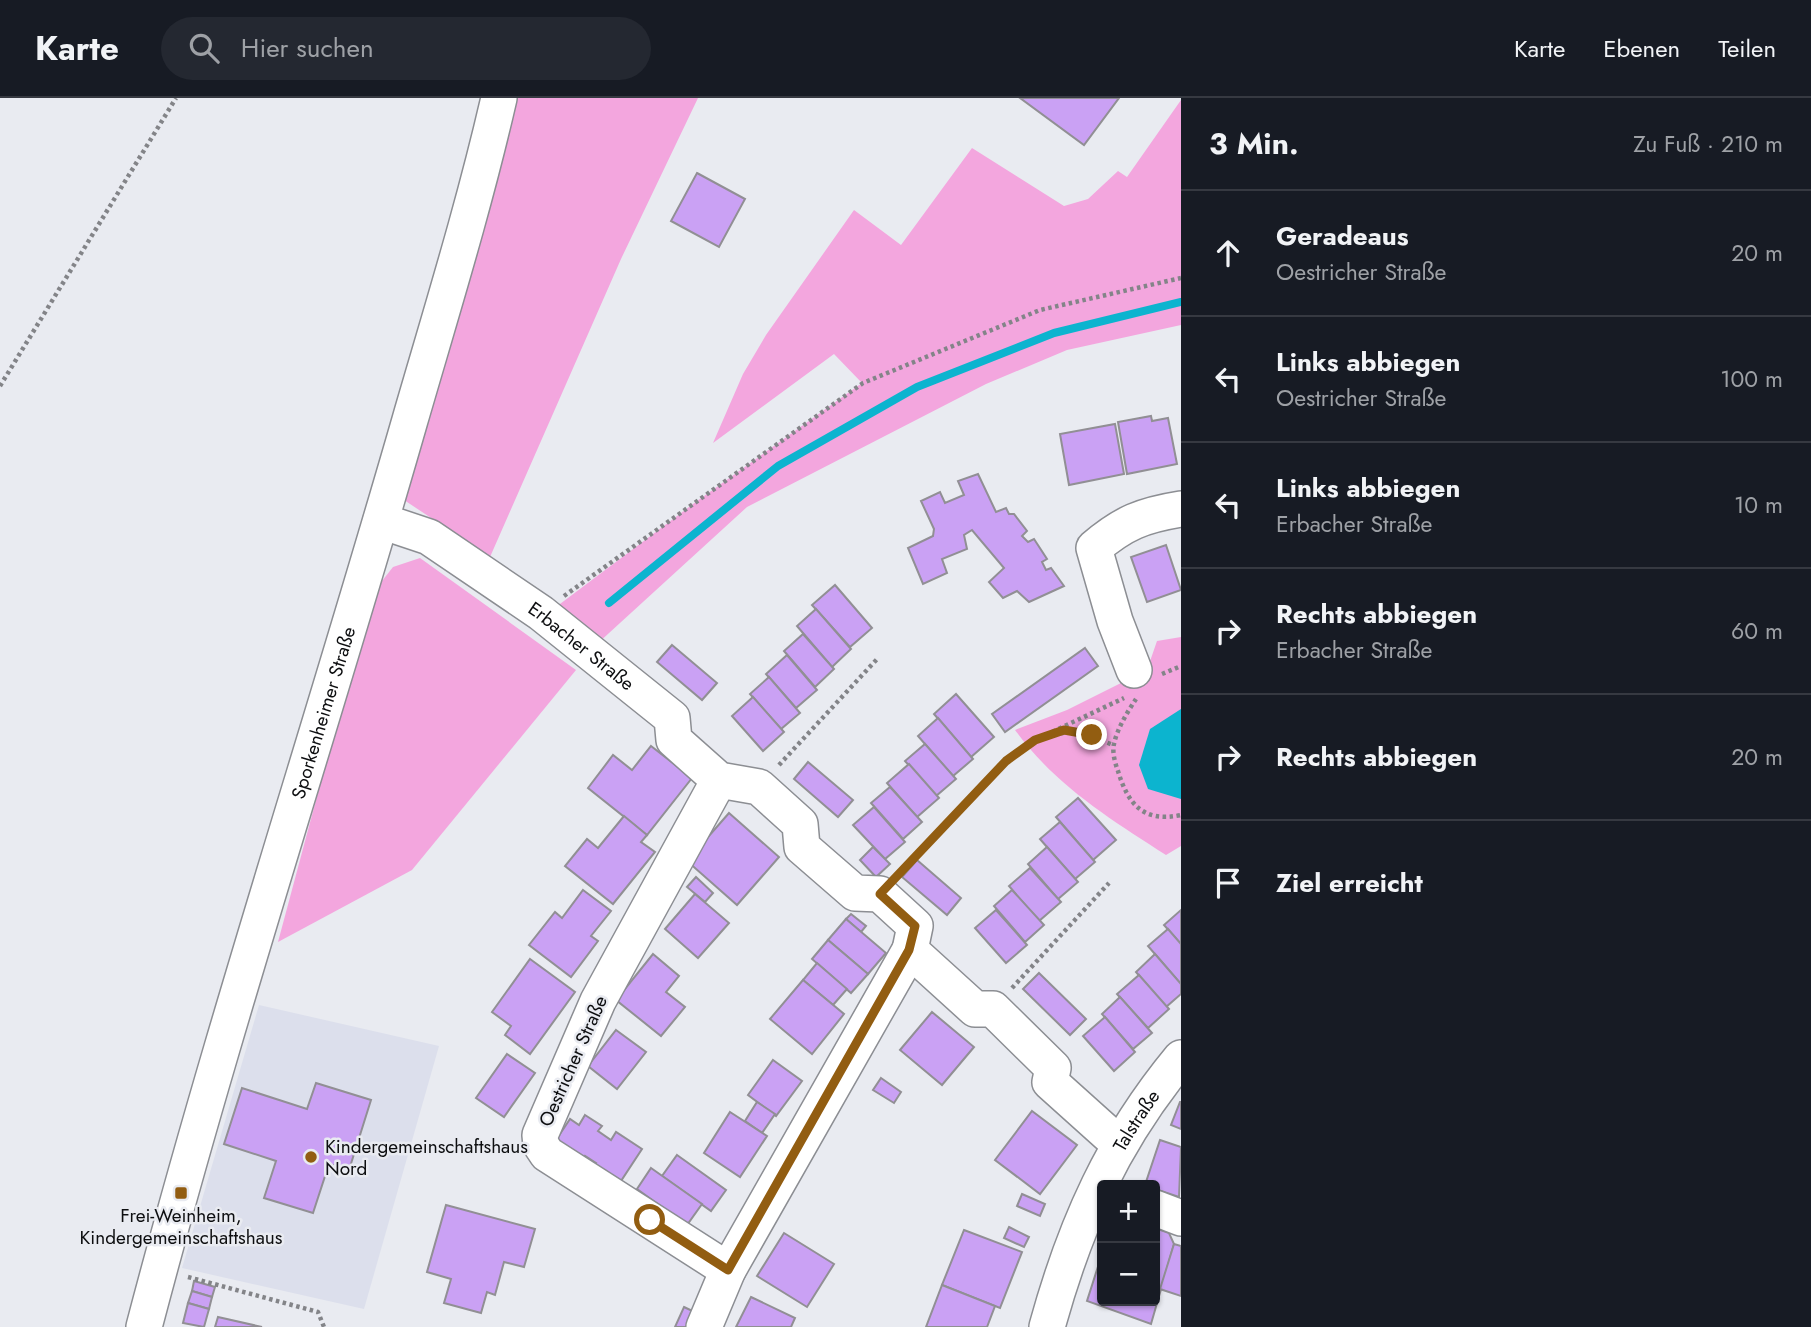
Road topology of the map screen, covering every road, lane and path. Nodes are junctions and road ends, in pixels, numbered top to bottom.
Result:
1 (176, 98) edge
2 (499, 98) edge
3 (1181, 278) edge
4 (0, 386) edge
5 (1181, 509) edge
6 (381, 521) junction
7 (541, 613) junction
8 (878, 658) dead end
9 (1133, 682) joint
10 (1035, 740) junction
11 (719, 780) junction
12 (759, 787) junction
13 (1181, 815) edge
14 (1109, 883) dead end
15 (880, 894) junction
16 (909, 950) junction
17 (993, 1009) junction
18 (1181, 1058) edge
19 (1119, 1144) junction
20 (1103, 1180) edge
21 (1097, 1192) edge
22 (1160, 1210) edge
23 (1181, 1218) edge
24 (160, 1270) junction
25 (728, 1270) junction
26 (144, 1327) edge
27 (324, 1327) edge
28 (704, 1327) edge
29 (1047, 1327) edge

1 - 4 path
2 - 6 street, Sporkenheimer Straße
3 - 7 path
5 - 9 street
6 - 7 street, Erbacher Straße
6 - 24 street, Sporkenheimer Straße
7 - 11 street, Erbacher Straße
8 - 12 path
9 - 10 path
10 - 13 path
10 - 15 path
11 - 12 street
11 - 25 street, Oestricher Straße
12 - 15 street
14 - 17 path
15 - 16 street
16 - 17 street
16 - 25 street
17 - 19 street
18 - 19 street, Talstraße
19 - 20 street, Talstraße
21 - 29 street, Talstraße
22 - 23 street
24 - 26 street, Sporkenheimer Straße
24 - 27 path
25 - 28 street

